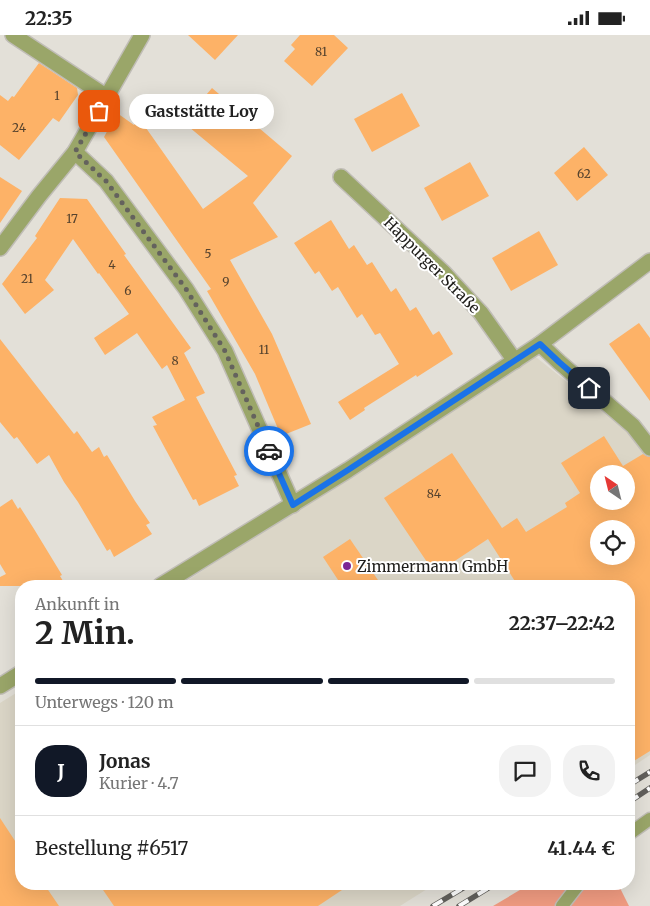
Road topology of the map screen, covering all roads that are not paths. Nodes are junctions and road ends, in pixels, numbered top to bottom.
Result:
1 (13, 35) edge
2 (142, 35) edge
3 (107, 97) junction
4 (75, 152) junction
5 (341, 177) dead end
6 (0, 248) edge
7 (650, 261) edge
8 (540, 344) junction
9 (515, 361) junction
10 (650, 448) edge
11 (293, 505) junction
12 (170, 580) edge
13 (15, 677) edge
14 (0, 686) edge
15 (650, 819) edge
16 (635, 830) edge
17 (574, 890) edge
18 (562, 906) edge

1 - 3 street
2 - 3 street
3 - 4 street
4 - 6 street
4 - 11 street
5 - 9 street, Happurger Straße
7 - 8 street
8 - 9 street
8 - 10 street
9 - 11 street
11 - 12 street
13 - 14 street
15 - 16 lane
17 - 18 lane

